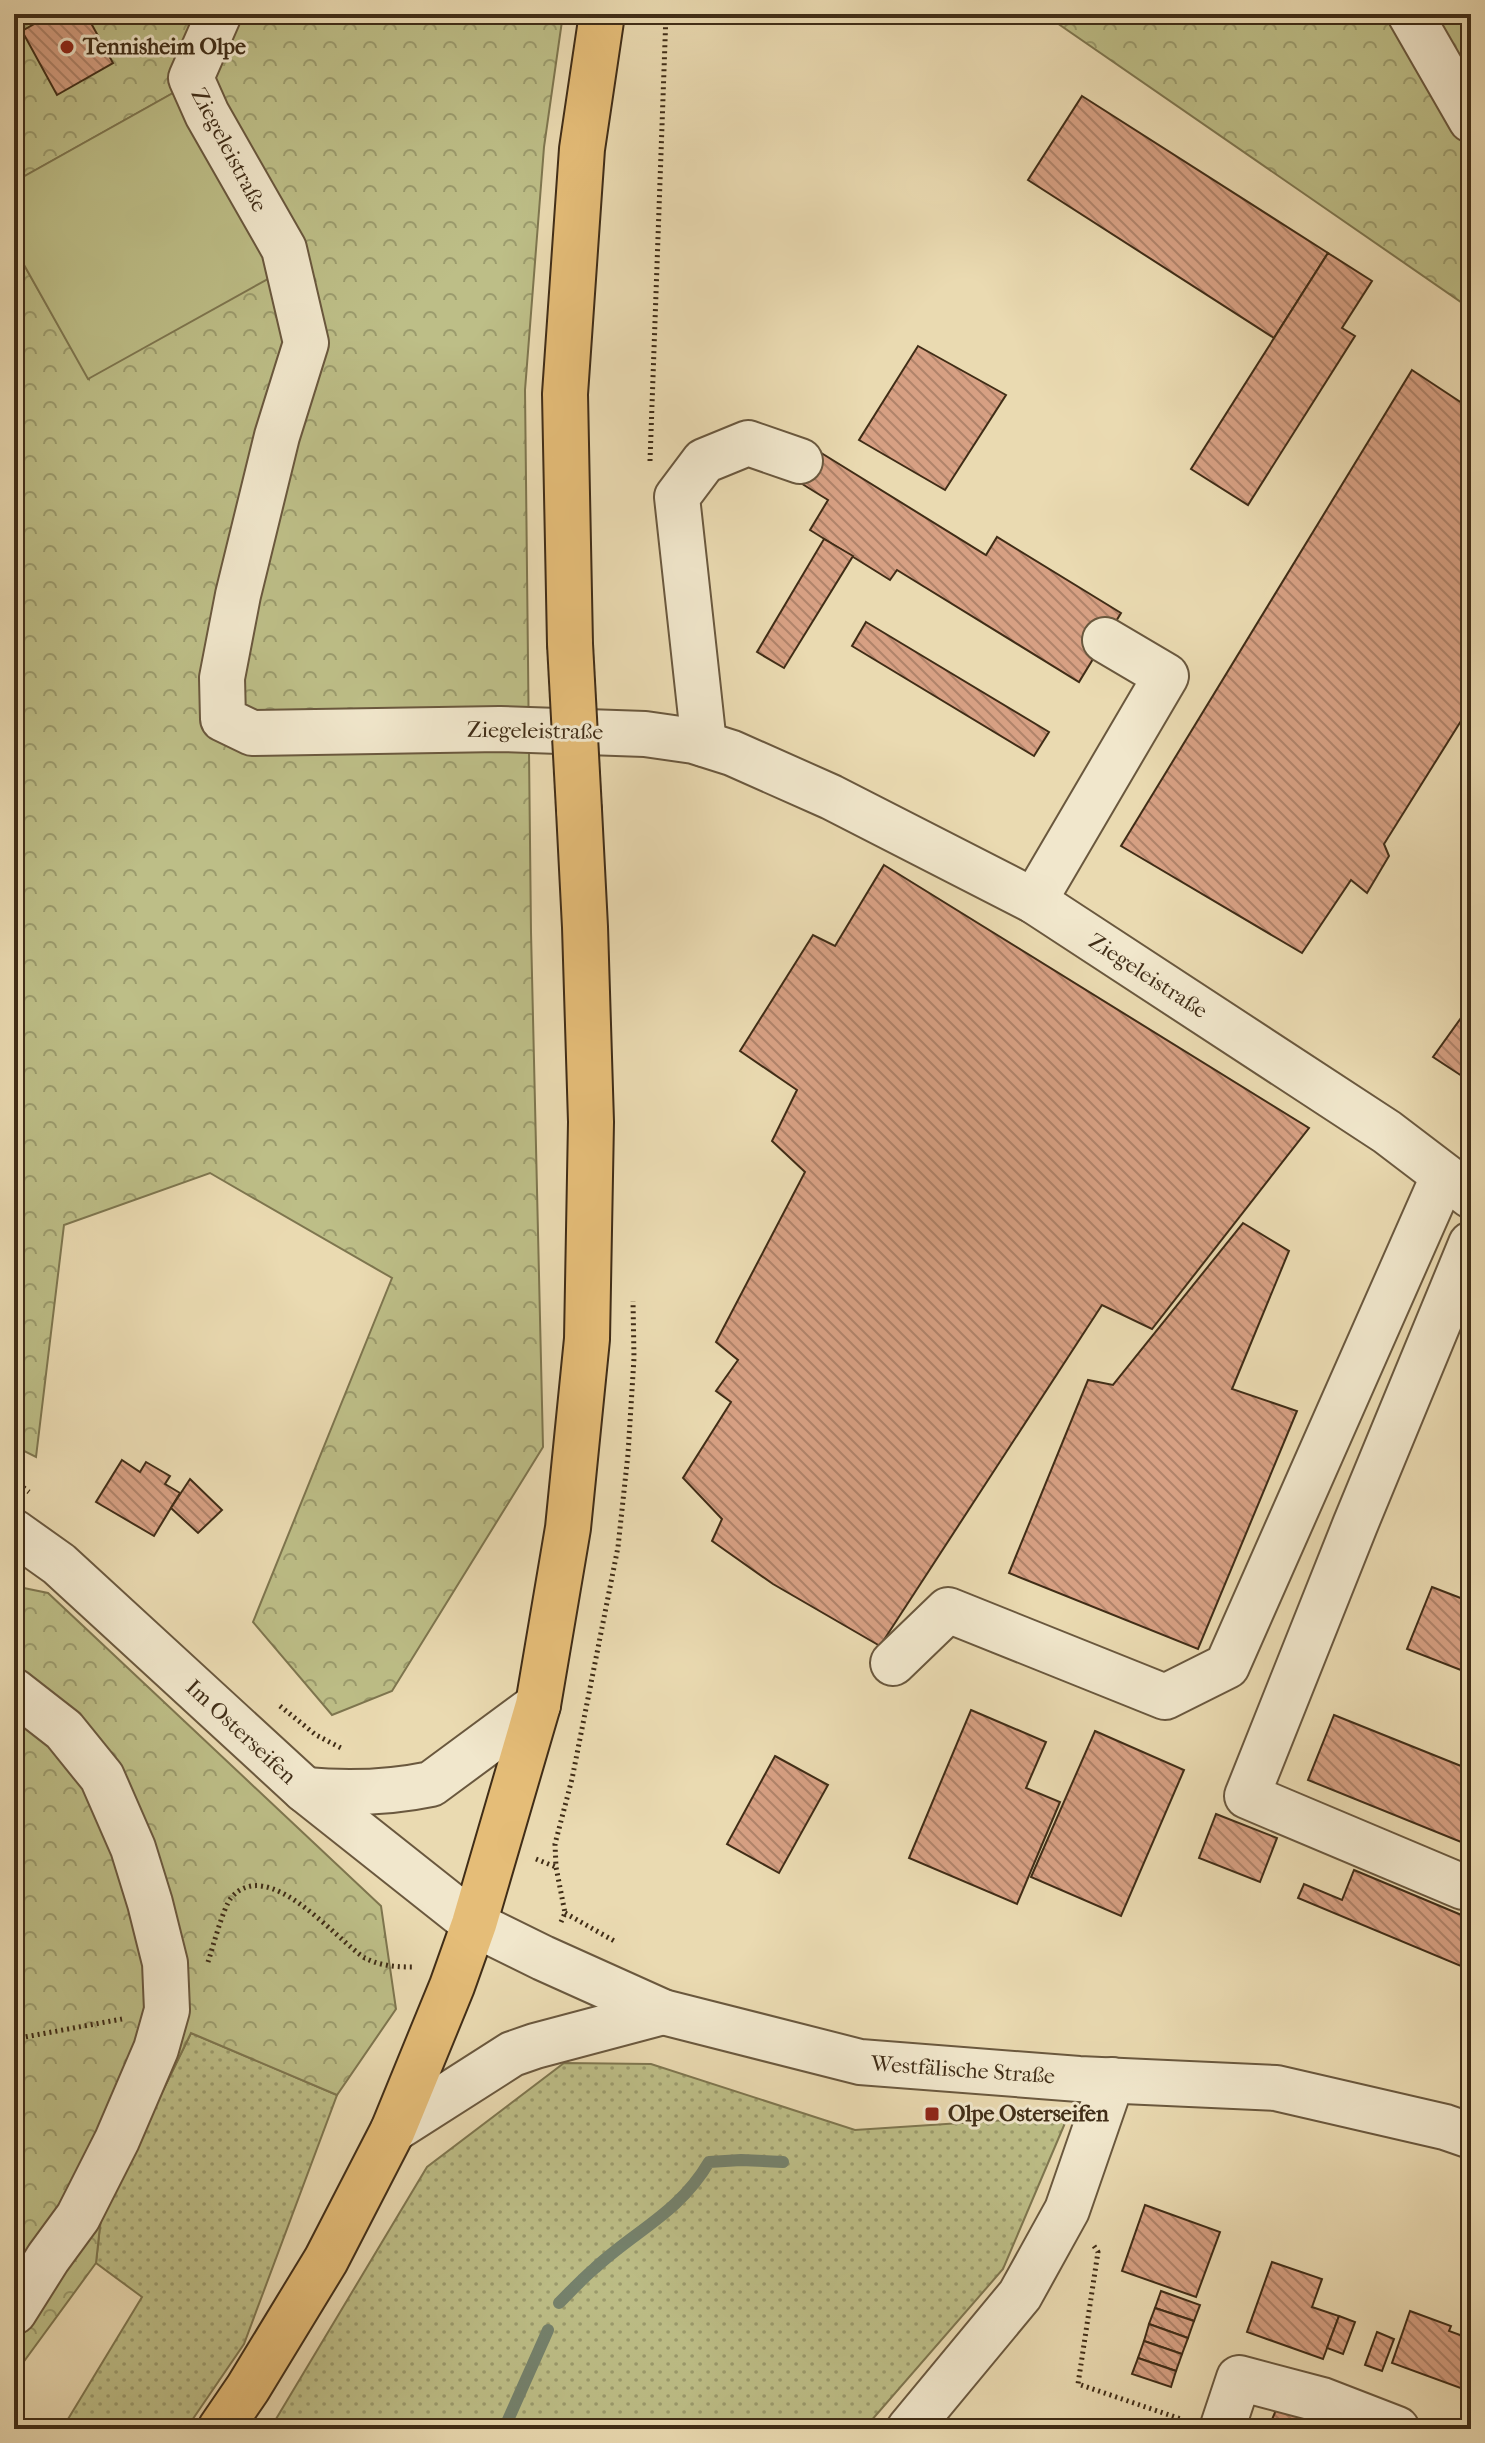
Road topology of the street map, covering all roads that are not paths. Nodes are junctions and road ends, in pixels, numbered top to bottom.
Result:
1 (219, 14) edge
2 (602, 14) edge
3 (1410, 14) edge
4 (1471, 120) edge
5 (800, 461) dead end
6 (1105, 640) dead end
7 (699, 743) junction
8 (1034, 901) junction
9 (1457, 1186) edge
10 (1471, 1244) edge
11 (27, 1516) edge
12 (893, 1663) dead end
13 (14, 1691) edge
14 (538, 1705) junction
15 (305, 1790) junction
16 (1463, 1887) dead end
17 (474, 1924) junction
18 (663, 2012) junction
19 (1112, 2080) junction
20 (393, 2130) junction
21 (1471, 2136) edge
22 (14, 2312) edge
23 (1203, 2424) edge
24 (220, 2429) edge
25 (909, 2429) edge
26 (1397, 2429) edge

1 - 7 street, Ziegeleistraße
2 - 14 main road, bridge
3 - 4 street
5 - 7 street
6 - 8 street
7 - 8 street, Ziegeleistraße
8 - 9 street, Ziegeleistraße
9 - 12 street
10 - 16 street
11 - 15 street, Im Osterseifen
13 - 22 street
14 - 15 street
14 - 17 main road
15 - 17 street, Im Osterseifen
17 - 18 street, Westfälische Straße
17 - 20 main road
18 - 19 street, Westfälische Straße
18 - 20 street
19 - 21 street, Westfälische Straße
19 - 25 street
20 - 24 main road
23 - 26 street

